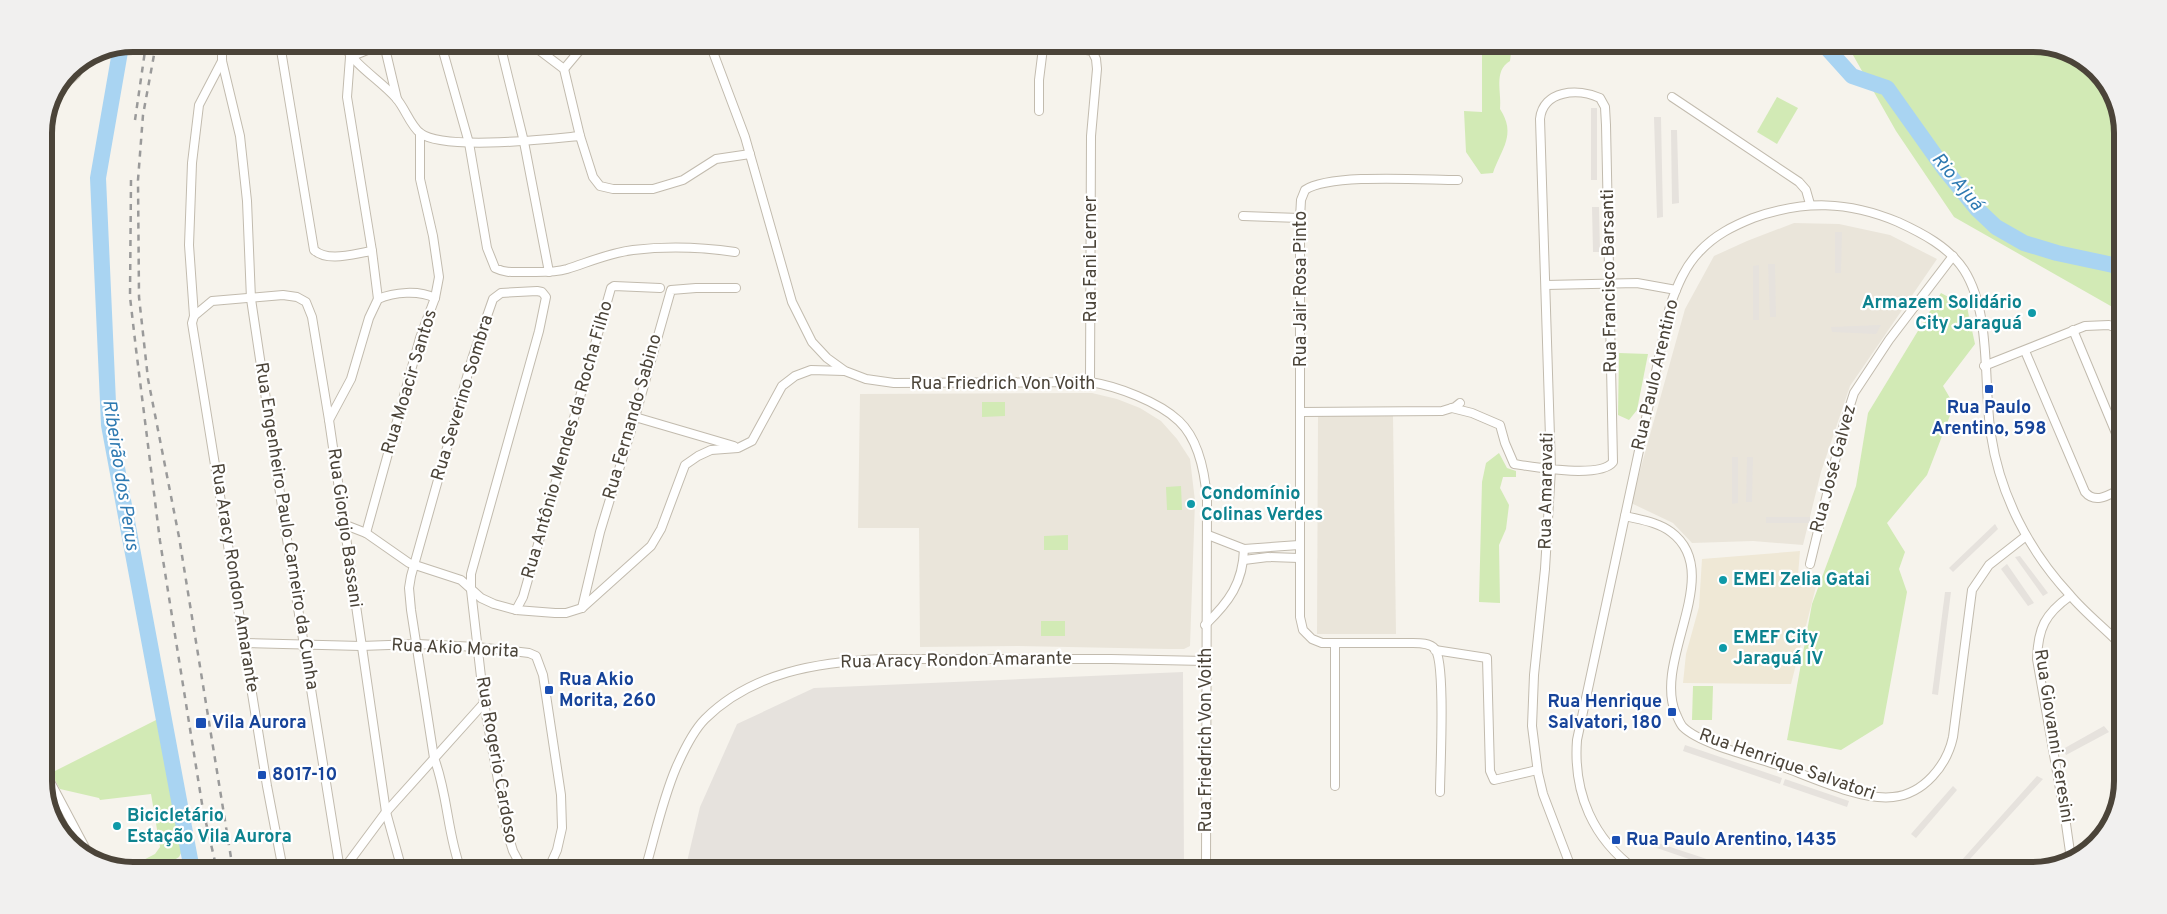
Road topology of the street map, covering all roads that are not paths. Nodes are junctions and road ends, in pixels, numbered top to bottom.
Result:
1 (222, 52) edge
2 (281, 52) edge
3 (347, 52) edge
4 (363, 52) edge
5 (385, 52) edge
6 (443, 52) edge
7 (502, 52) edge
8 (541, 52) edge
9 (578, 52) edge
10 (713, 52) edge
11 (1042, 52) edge
12 (1093, 52) edge
13 (350, 57) junction
14 (222, 61) junction
15 (564, 69) junction
16 (1672, 97) dead end
17 (397, 99) junction
18 (1544, 106) joint
19 (1039, 111) dead end
20 (420, 132) junction
21 (580, 136) junction
22 (524, 142) junction
23 (469, 143) junction
24 (750, 154) junction
25 (1458, 180) dead end
26 (1810, 204) junction
27 (1243, 216) dead end
28 (1300, 218) junction
29 (372, 251) junction
30 (735, 252) dead end
31 (1953, 256) junction
32 (549, 272) junction
33 (1610, 283) junction
34 (1546, 285) junction
35 (660, 288) dead end
36 (736, 288) dead end
37 (1676, 290) junction
38 (435, 298) junction
39 (251, 299) junction
40 (378, 299) junction
41 (194, 316) junction
42 (2114, 327) edge
43 (2073, 330) junction
44 (2025, 351) junction
45 (1984, 366) junction
46 (845, 371) junction
47 (1090, 382) junction
48 (1460, 403) dead end
49 (1452, 408) junction
50 (1301, 412) junction
51 (635, 416) junction
52 (329, 420) junction
53 (2114, 428) edge
54 (738, 448) junction
55 (1551, 470) junction
56 (2114, 492) edge
57 (1625, 516) junction
58 (343, 524) junction
59 (366, 533) junction
60 (1208, 535) junction
61 (2026, 536) junction
62 (1299, 545) junction
63 (1244, 549) junction
64 (1299, 558) junction
65 (1244, 560) junction
66 (1810, 564) dead end
67 (414, 565) junction
68 (471, 590) junction
69 (2070, 596) junction
70 (582, 608) junction
71 (516, 610) junction
72 (1205, 625) junction
73 (2114, 638) edge
74 (244, 643) junction
75 (1335, 643) junction
76 (417, 644) junction
77 (304, 645) junction
78 (361, 646) junction
79 (477, 647) junction
80 (1433, 648) junction
81 (1205, 661) junction
82 (484, 703) junction
83 (434, 758) junction
84 (1537, 770) junction
85 (1335, 786) dead end
86 (53, 787) edge
87 (1440, 792) dead end
88 (386, 812) junction
89 (83, 845) edge
90 (2070, 852) edge
91 (283, 862) edge
92 (340, 862) edge
93 (347, 862) edge
94 (400, 862) edge
95 (458, 862) edge
96 (518, 862) edge
97 (552, 862) edge
98 (647, 862) edge
99 (1206, 862) edge
100 (1569, 862) edge
101 (1627, 862) edge

1 - 14 street
2 - 29 street
3 - 13 street
4 - 13 street
5 - 17 street
6 - 23 street
7 - 22 street
8 - 15 street
9 - 15 street
10 - 24 street, Rua Friedrich Von Voith
11 - 19 street, Rua Fani Lerner
12 - 47 street, Rua Fani Lerner
13 - 17 street
13 - 29 street
14 - 39 street, Rua Engenheiro Paulo Carneiro da Cunha
14 - 41 street, Rua Aracy Rondon Amarante
15 - 21 street
16 - 26 street
17 - 20 street
18 - 33 street, Rua Francisco Barsanti
18 - 34 street, Rua Amaravati
20 - 23 street
20 - 38 street
21 - 22 street
21 - 24 street
22 - 23 street
22 - 32 street
23 - 32 street
24 - 46 street, Rua Friedrich Von Voith
25 - 28 street, Rua Jair Rosa Pinto
26 - 31 street, Rua Paulo Arentino
26 - 37 street, Rua Paulo Arentino
27 - 28 street
28 - 50 street, Rua Jair Rosa Pinto
29 - 40 street
30 - 32 street
31 - 45 street, Rua Paulo Arentino
31 - 66 street, Rua José Galvez
33 - 34 street
33 - 37 street
33 - 55 street, Rua Francisco Barsanti
34 - 55 street, Rua Amaravati
35 - 71 street, Rua Antônio Mendes da Rocha Filho
36 - 51 street, Rua Fernando Sabino
37 - 57 street, Rua Paulo Arentino
38 - 40 street, Rua Moacir Santos
38 - 59 street, Rua Moacir Santos
39 - 41 street
39 - 52 street, Rua Giorgio Bassani
39 - 77 street, Rua Engenheiro Paulo Carneiro da Cunha
40 - 52 street
41 - 74 street, Rua Aracy Rondon Amarante
42 - 43 street
43 - 44 street
43 - 53 street
44 - 45 street
44 - 56 street
45 - 61 street, Rua Paulo Arentino
46 - 47 street, Rua Friedrich Von Voith
46 - 54 street
47 - 60 street, Rua Friedrich Von Voith
48 - 49 street
49 - 50 street
49 - 55 street
50 - 62 street, Rua Jair Rosa Pinto
51 - 54 street
51 - 70 street, Rua Fernando Sabino
52 - 58 street, Rua Giorgio Bassani
54 - 70 street
55 - 84 street, Rua Amaravati
57 - 61 street, Rua Henrique Salvatori
57 - 101 street, Rua Paulo Arentino
58 - 59 street
58 - 78 street, Rua Giorgio Bassani
59 - 67 street
60 - 63 street
60 - 72 street, Rua Friedrich Von Voith
61 - 69 street, Rua Paulo Arentino
62 - 63 street
62 - 64 street, Rua Jair Rosa Pinto
63 - 65 street
64 - 65 street
64 - 75 street, Rua Jair Rosa Pinto
65 - 72 street
67 - 68 street
67 - 68 street, Rua Severino Sombra
67 - 76 street, Rua Severino Sombra
68 - 71 street
68 - 79 street, Rua Rogerio Cardoso
69 - 73 street, Rua Paulo Arentino
69 - 90 street, Rua Giovanni Ceresini
70 - 71 street
72 - 81 street, Rua Friedrich Von Voith
74 - 77 street, Rua Akio Morita
74 - 91 street, Rua Aracy Rondon Amarante
75 - 80 street, Rua Jair Rosa Pinto
75 - 85 street
76 - 78 street, Rua Akio Morita
76 - 79 street, Rua Akio Morita
76 - 83 street, Rua Severino Sombra
77 - 78 street, Rua Akio Morita
77 - 92 street, Rua Engenheiro Paulo Carneiro da Cunha
78 - 88 street, Rua Giorgio Bassani
79 - 82 street, Rua Rogerio Cardoso
79 - 97 street, Rua Akio Morita
80 - 84 street, Rua Jair Rosa Pinto
80 - 87 street
81 - 98 street, Rua Aracy Rondon Amarante
81 - 99 street, Rua Friedrich Von Voith
82 - 83 street
82 - 96 street, Rua Rogerio Cardoso
83 - 88 street
83 - 95 street, Rua Severino Sombra
84 - 100 street, Rua Amaravati
86 - 89 street
88 - 93 street
88 - 94 street, Rua Giorgio Bassani

